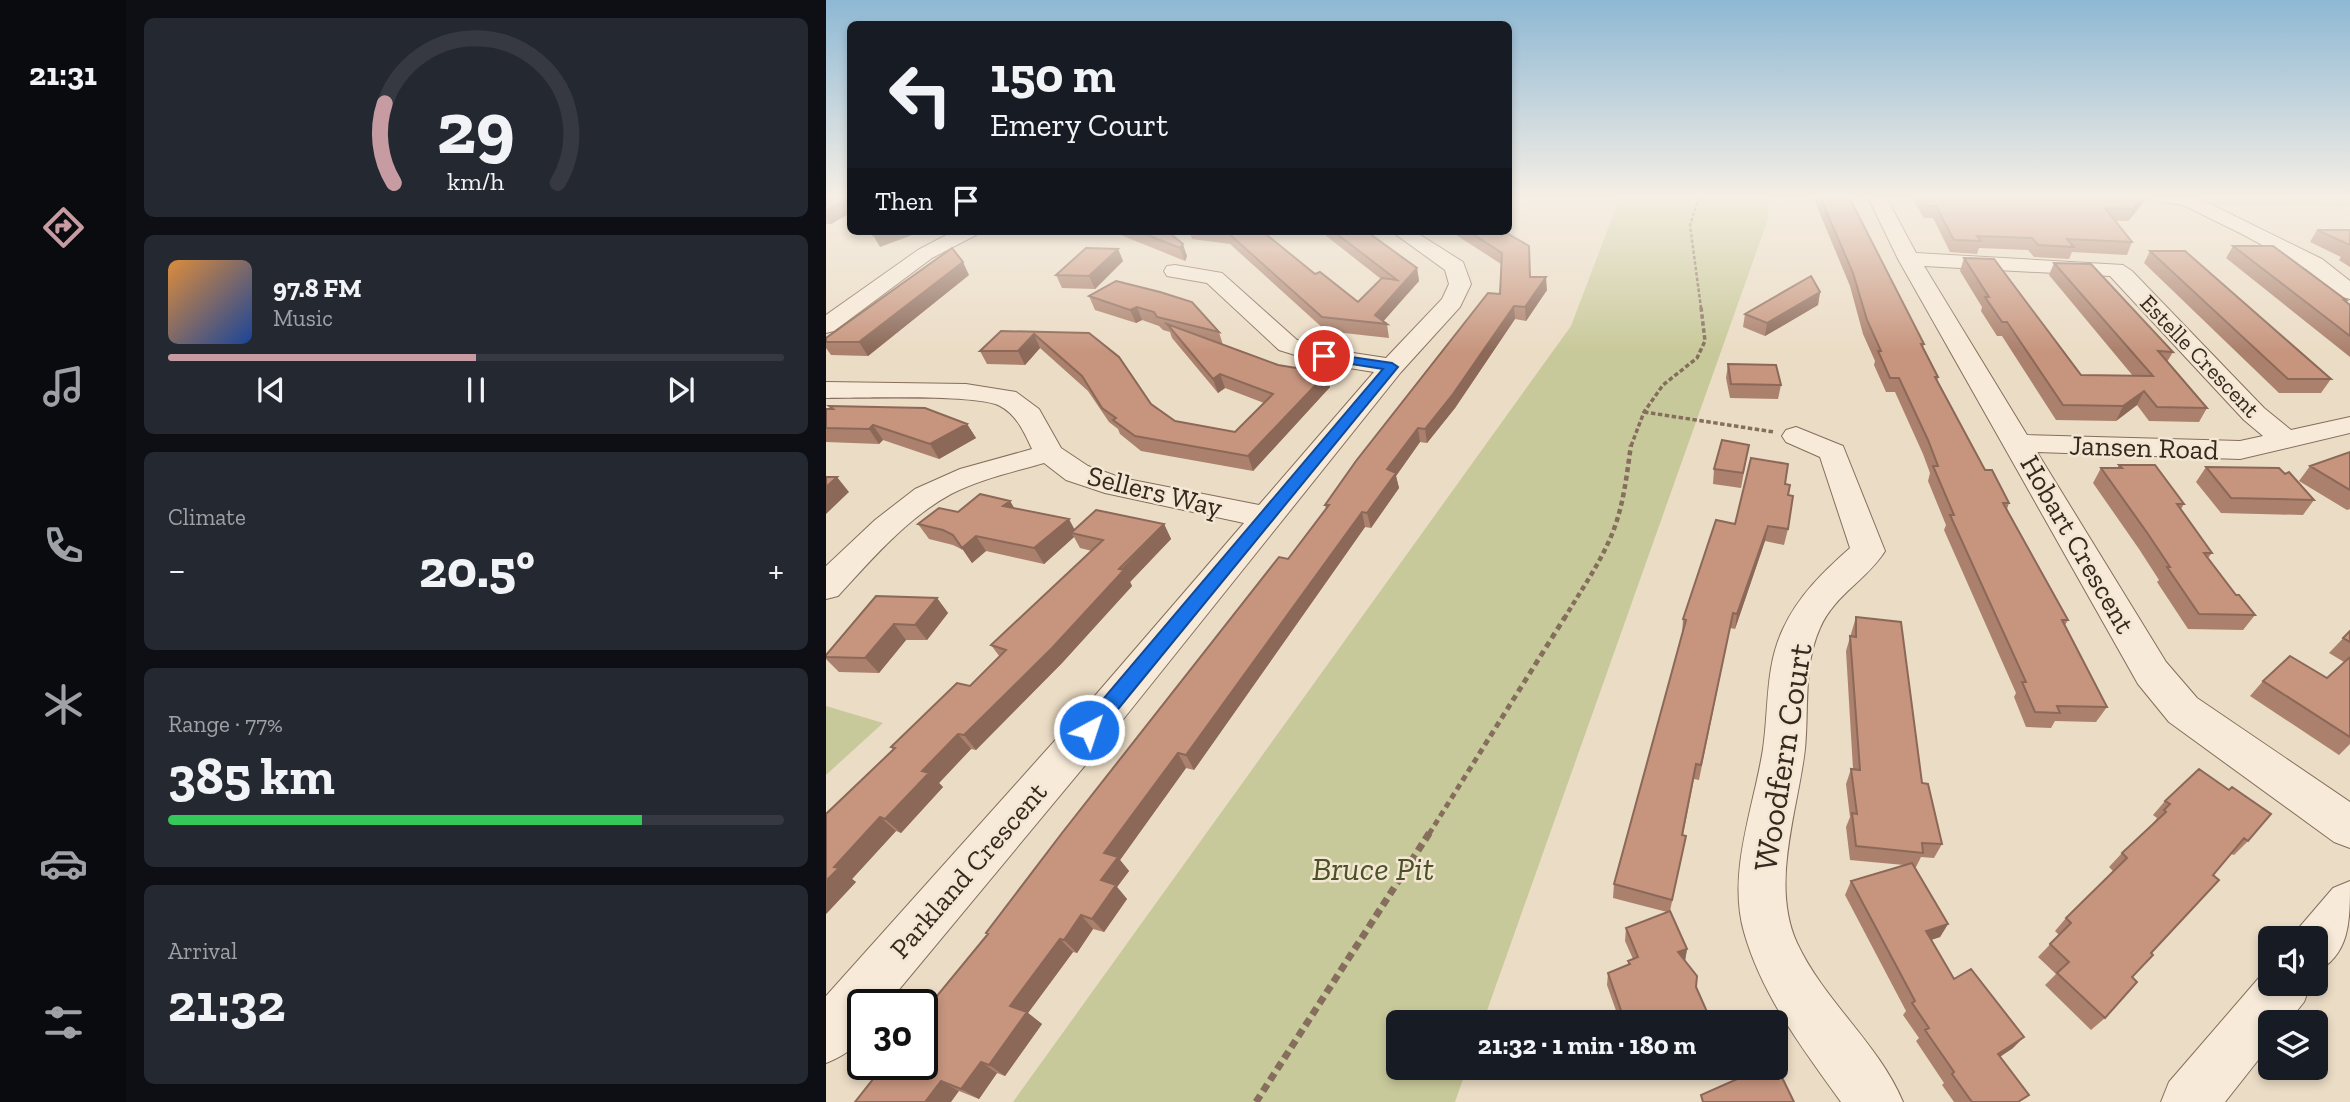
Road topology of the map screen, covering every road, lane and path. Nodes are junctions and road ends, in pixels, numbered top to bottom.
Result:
1 (936, 248) edge
2 (1427, 248) edge
3 (1693, 248) edge
4 (1904, 248) edge
5 (2284, 248) edge
6 (1909, 258) junction
7 (1175, 271) dead end
8 (2350, 292) edge
9 (826, 326) edge
10 (1392, 367) junction
11 (826, 390) edge
12 (1644, 412) junction
13 (2350, 425) edge
14 (1796, 436) joint
15 (2283, 438) junction
16 (2020, 443) junction
17 (1049, 453) junction
18 (1267, 517) junction
19 (826, 587) edge
20 (2350, 827) edge
21 (2350, 905) edge
22 (2328, 932) edge
23 (2276, 996) edge
24 (826, 1036) edge
25 (1256, 1102) edge
26 (1875, 1102) edge
27 (2189, 1102) edge

1 - 9 street
2 - 10 street, Parkland Crescent
3 - 12 path
4 - 6 street, Hobart Crescent
5 - 8 street
6 - 15 street, Estelle Crescent
6 - 16 street, Hobart Crescent
7 - 10 street
10 - 18 street, Parkland Crescent
11 - 17 street, Sellers Way
12 - 14 path
12 - 25 path
13 - 15 street, Jansen Road
14 - 26 street, Woodfern Court
15 - 16 street, Jansen Road
16 - 20 street, Hobart Crescent
17 - 18 street, Sellers Way
17 - 19 street
18 - 24 street, Parkland Crescent
21 - 22 street
23 - 27 street

